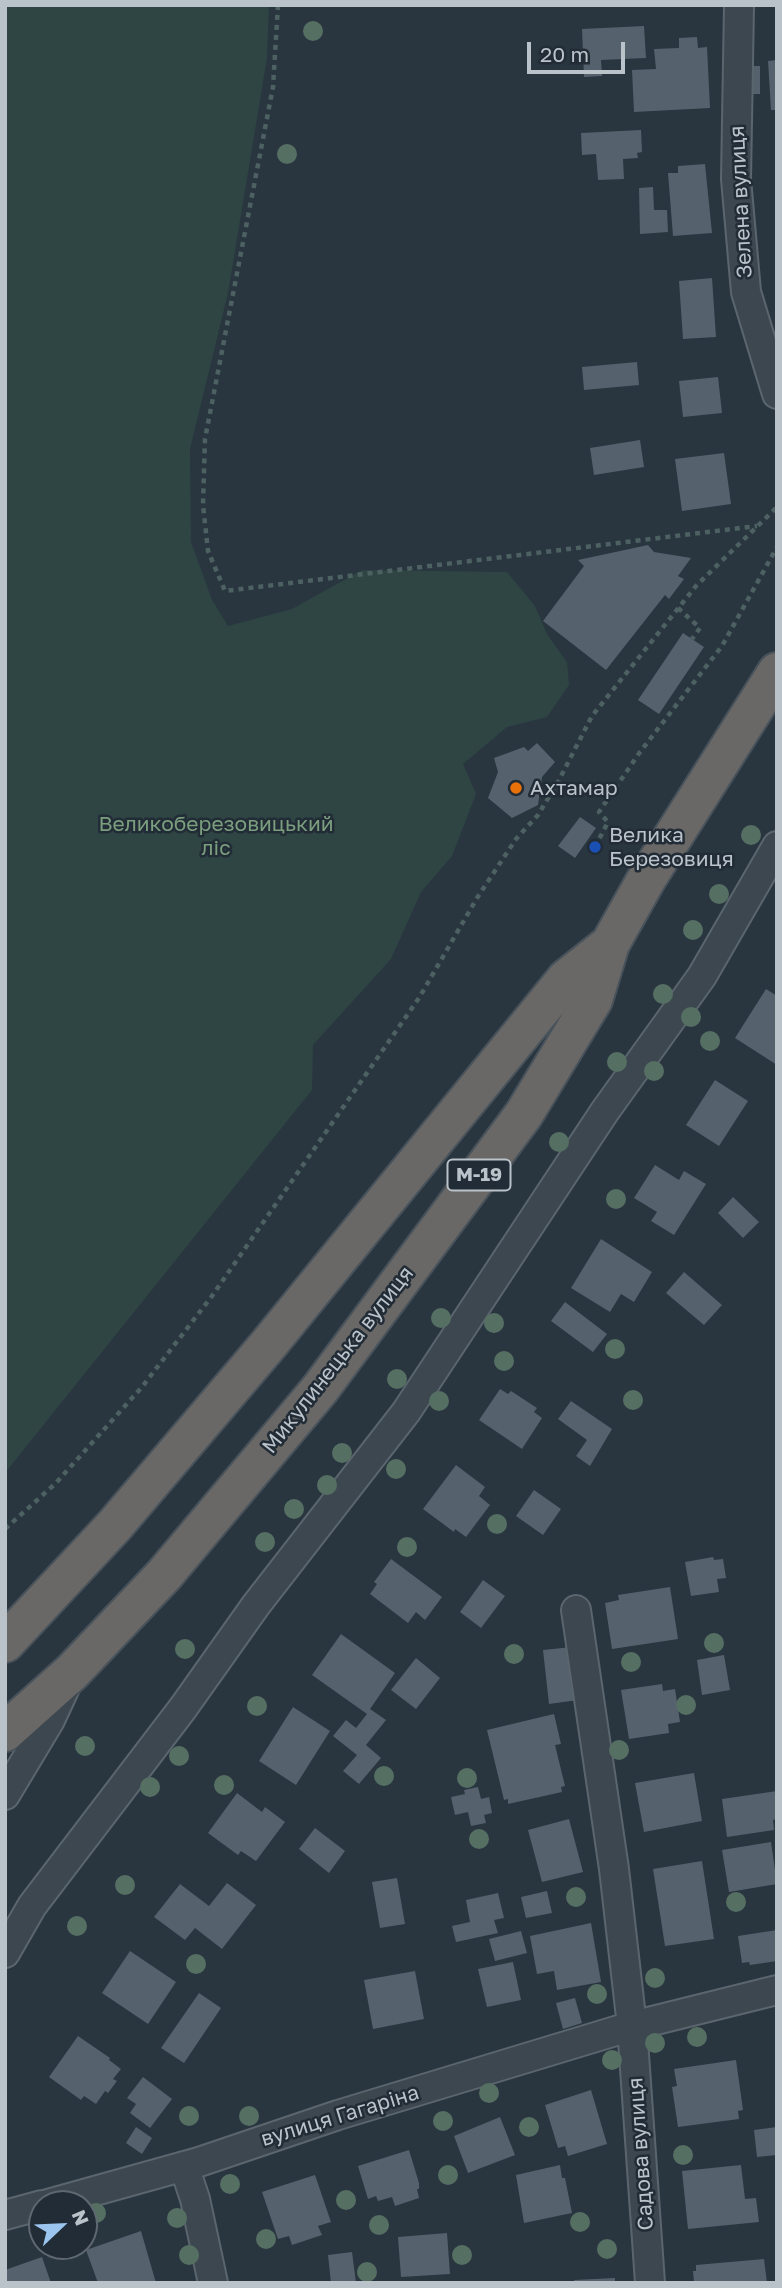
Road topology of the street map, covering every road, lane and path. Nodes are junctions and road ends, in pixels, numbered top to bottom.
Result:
1 (278, 5) edge
2 (739, 5) edge
3 (777, 394) edge
4 (777, 507) edge
5 (758, 526) junction
6 (777, 547) edge
7 (678, 608) junction
8 (692, 639) dead end
9 (777, 672) edge
10 (777, 846) edge
11 (595, 847) dead end
12 (610, 944) junction
13 (5, 1529) edge
14 (576, 1610) dead end
15 (5, 1643) edge
16 (72, 1672) junction
17 (5, 1732) edge
18 (5, 1795) edge
19 (5, 1953) edge
20 (777, 1990) edge
21 (632, 2026) junction
22 (184, 2166) junction
23 (98, 2190) edge
24 (28, 2209) edge
25 (5, 2215) edge
26 (214, 2283) edge
27 (650, 2283) edge

1 - 5 path
2 - 3 street, Зелена вулиця
4 - 5 path
5 - 7 path
6 - 11 path
7 - 8 path
7 - 13 path
9 - 12 highway, Микулинецька вулиця / М-19
10 - 19 street
12 - 15 highway, Микулинецька вулиця / М-19
12 - 16 highway, Микулинецька вулиця / М-19
14 - 21 street
16 - 17 highway, Микулинецька вулиця / М-19
16 - 18 street
20 - 21 street, вулиця Гагаріна
21 - 22 street, вулиця Гагаріна
21 - 27 street, Садова вулиця
22 - 23 street, вулиця Гагаріна
22 - 26 street
24 - 25 street

